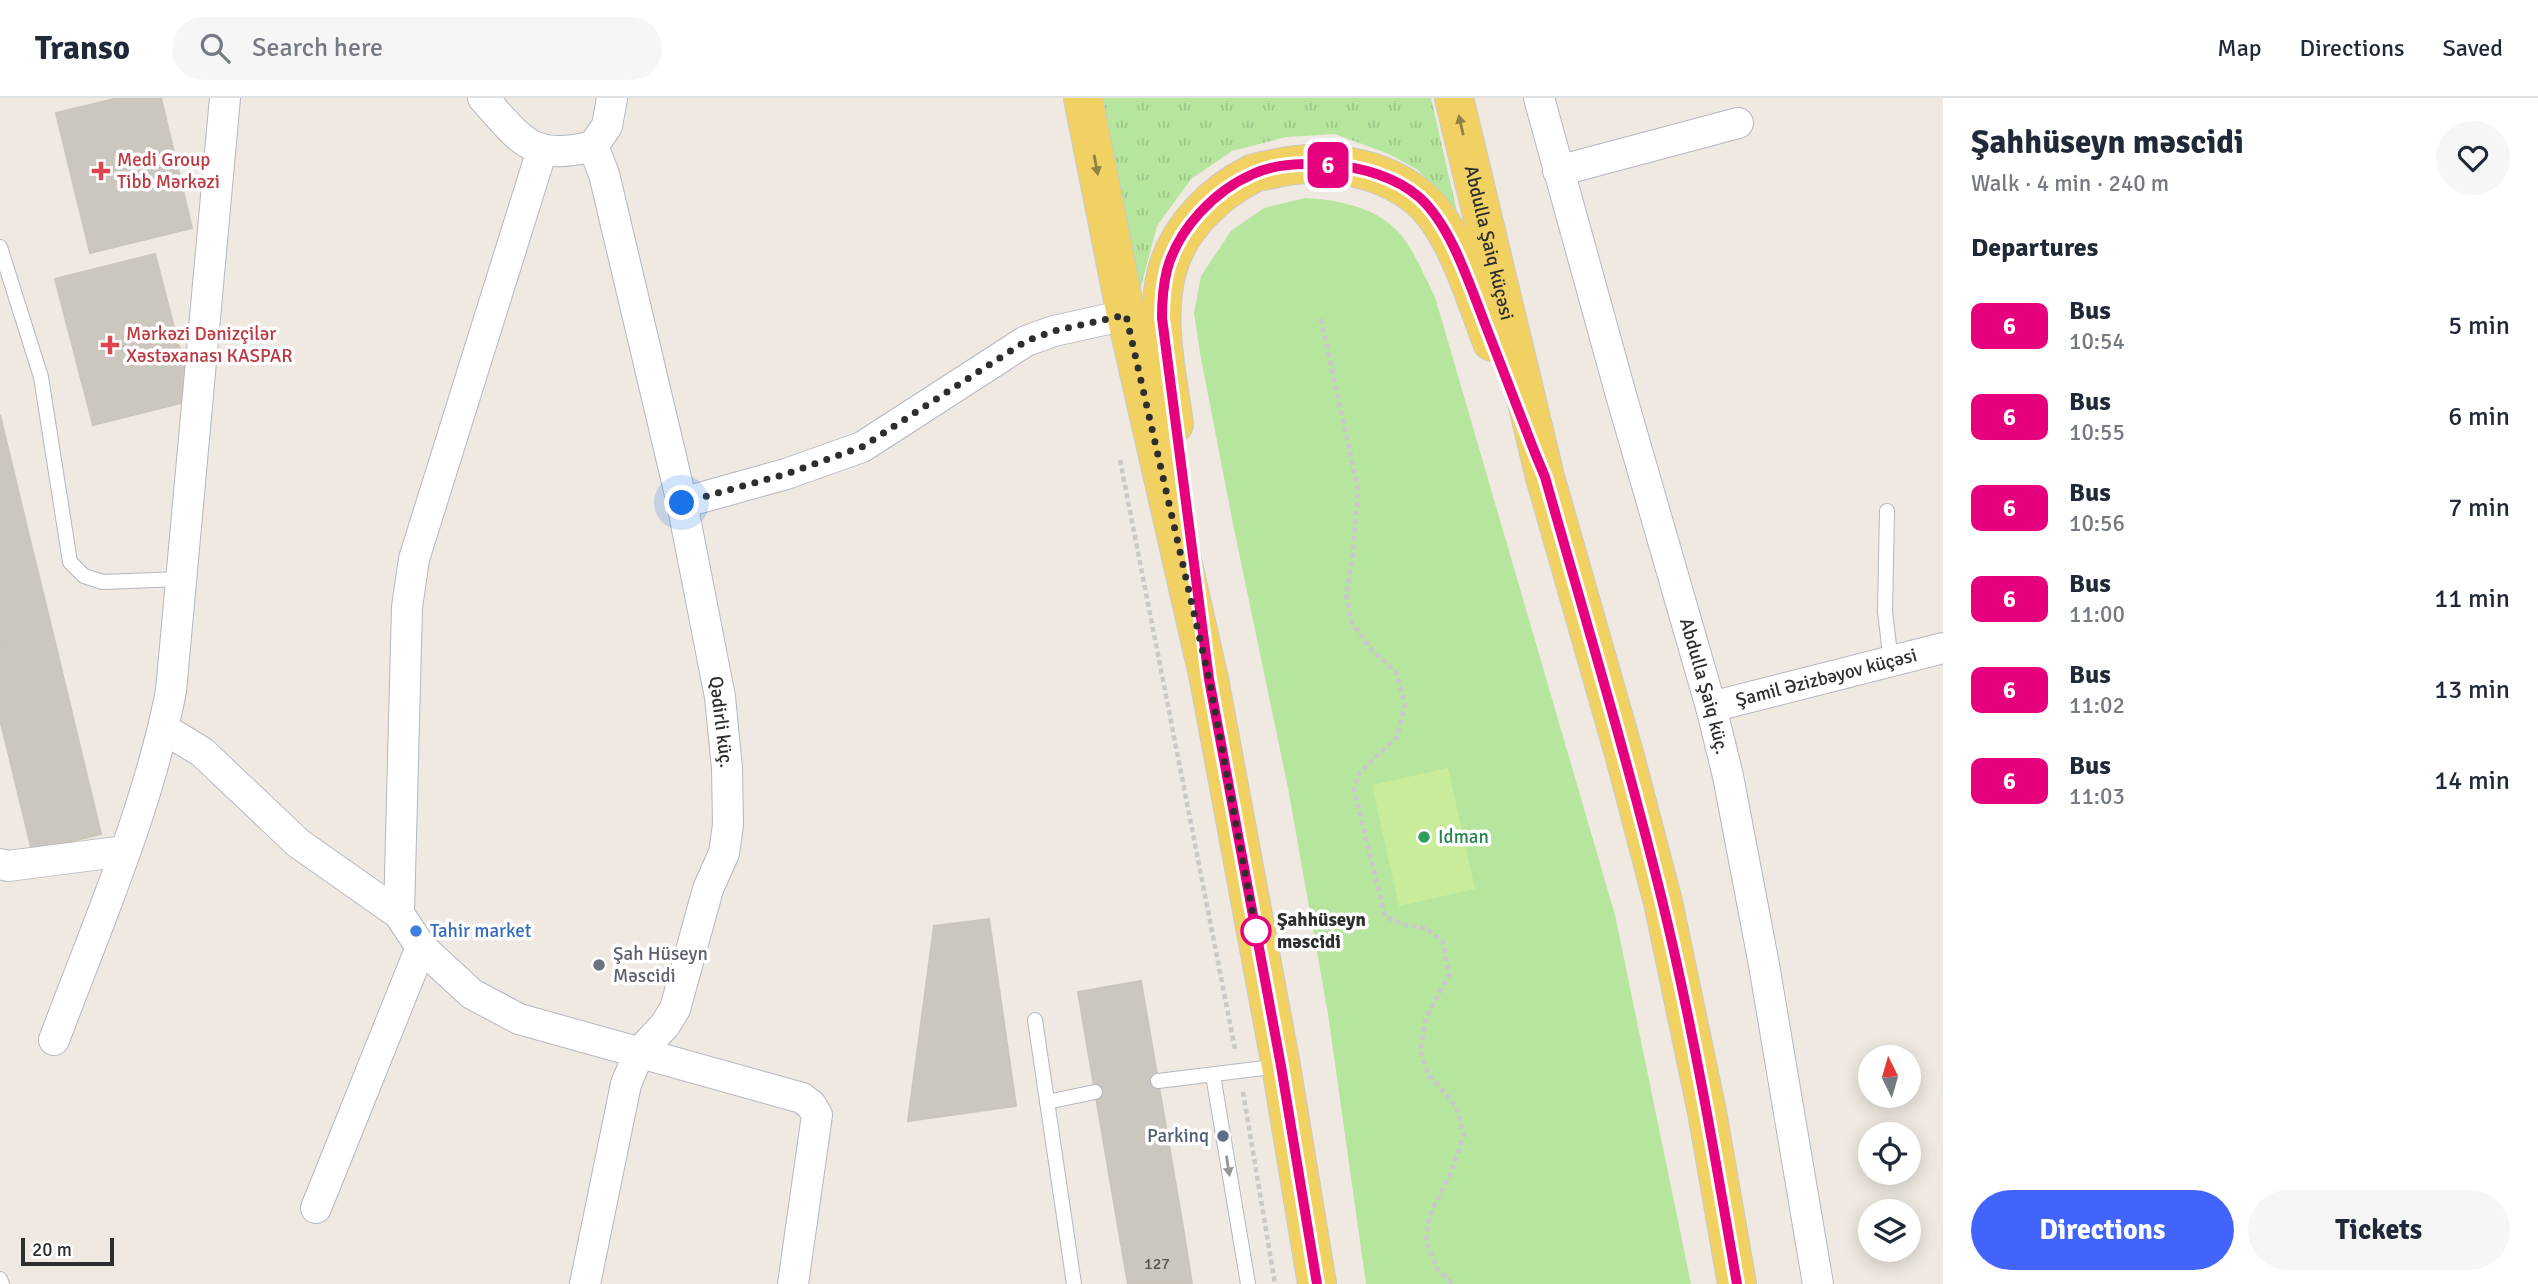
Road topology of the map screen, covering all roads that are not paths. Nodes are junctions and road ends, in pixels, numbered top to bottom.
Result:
1 (225, 98) edge
2 (483, 98) edge
3 (612, 98) edge
4 (1083, 98) edge
5 (1454, 98) edge
6 (1539, 98) edge
7 (1738, 124) dead end
8 (593, 146) junction
9 (542, 150) junction
10 (1558, 171) junction
11 (0, 247) edge
12 (1126, 315) junction
13 (1545, 477) junction
14 (682, 503) junction
15 (1887, 511) dead end
16 (180, 579) junction
17 (1943, 648) edge
18 (1891, 662) junction
19 (1209, 679) junction
20 (1711, 707) junction
21 (163, 729) junction
22 (125, 851) junction
23 (0, 864) edge
24 (399, 914) junction
25 (421, 947) junction
26 (1034, 1020) dead end
27 (54, 1040) dead end
28 (639, 1053) junction
29 (1281, 1066) junction
30 (1213, 1074) junction
31 (1158, 1082) dead end
32 (1095, 1092) dead end
33 (1047, 1101) junction
34 (316, 1208) dead end
35 (0, 1279) edge
36 (2, 1284) edge
37 (585, 1284) edge
38 (793, 1284) edge
39 (1074, 1284) edge
40 (1248, 1284) edge
41 (1317, 1284) edge
42 (1737, 1284) edge
43 (1818, 1284) edge

1 - 16 street
2 - 9 street
3 - 8 street
4 -> 12 main road
13 -> 5 main road, Abdulla Şaiq küçəsi
6 - 10 street, Abdulla Şaiq küç.
7 - 10 street
8 - 9 street
8 - 14 street, Qədirli küç.
9 - 24 street
10 - 20 street, Abdulla Şaiq küç.
11 - 16 lane
12 - 14 street
12 - 19 main road
13 - 19 main road
13 - 42 main road, Abdulla Şaiq küçəsi
14 - 28 street, Qədirli küç.
15 - 18 lane
16 - 21 street
17 - 18 street, Şamil Əzizbəyov küçəsi
18 - 20 street, Şamil Əzizbəyov küçəsi
19 - 29 main road
20 - 43 street, Abdulla Şaiq küç.
21 - 22 street
21 - 24 street
22 - 23 street
22 - 27 street
24 - 25 street
25 - 28 street
25 - 34 street
26 - 33 lane
28 - 37 street, Qədirli küç.
28 - 38 street
29 - 30 lane
29 - 41 main road
30 - 31 lane
30 -> 40 lane
32 - 33 lane
33 - 39 lane
35 - 36 lane

